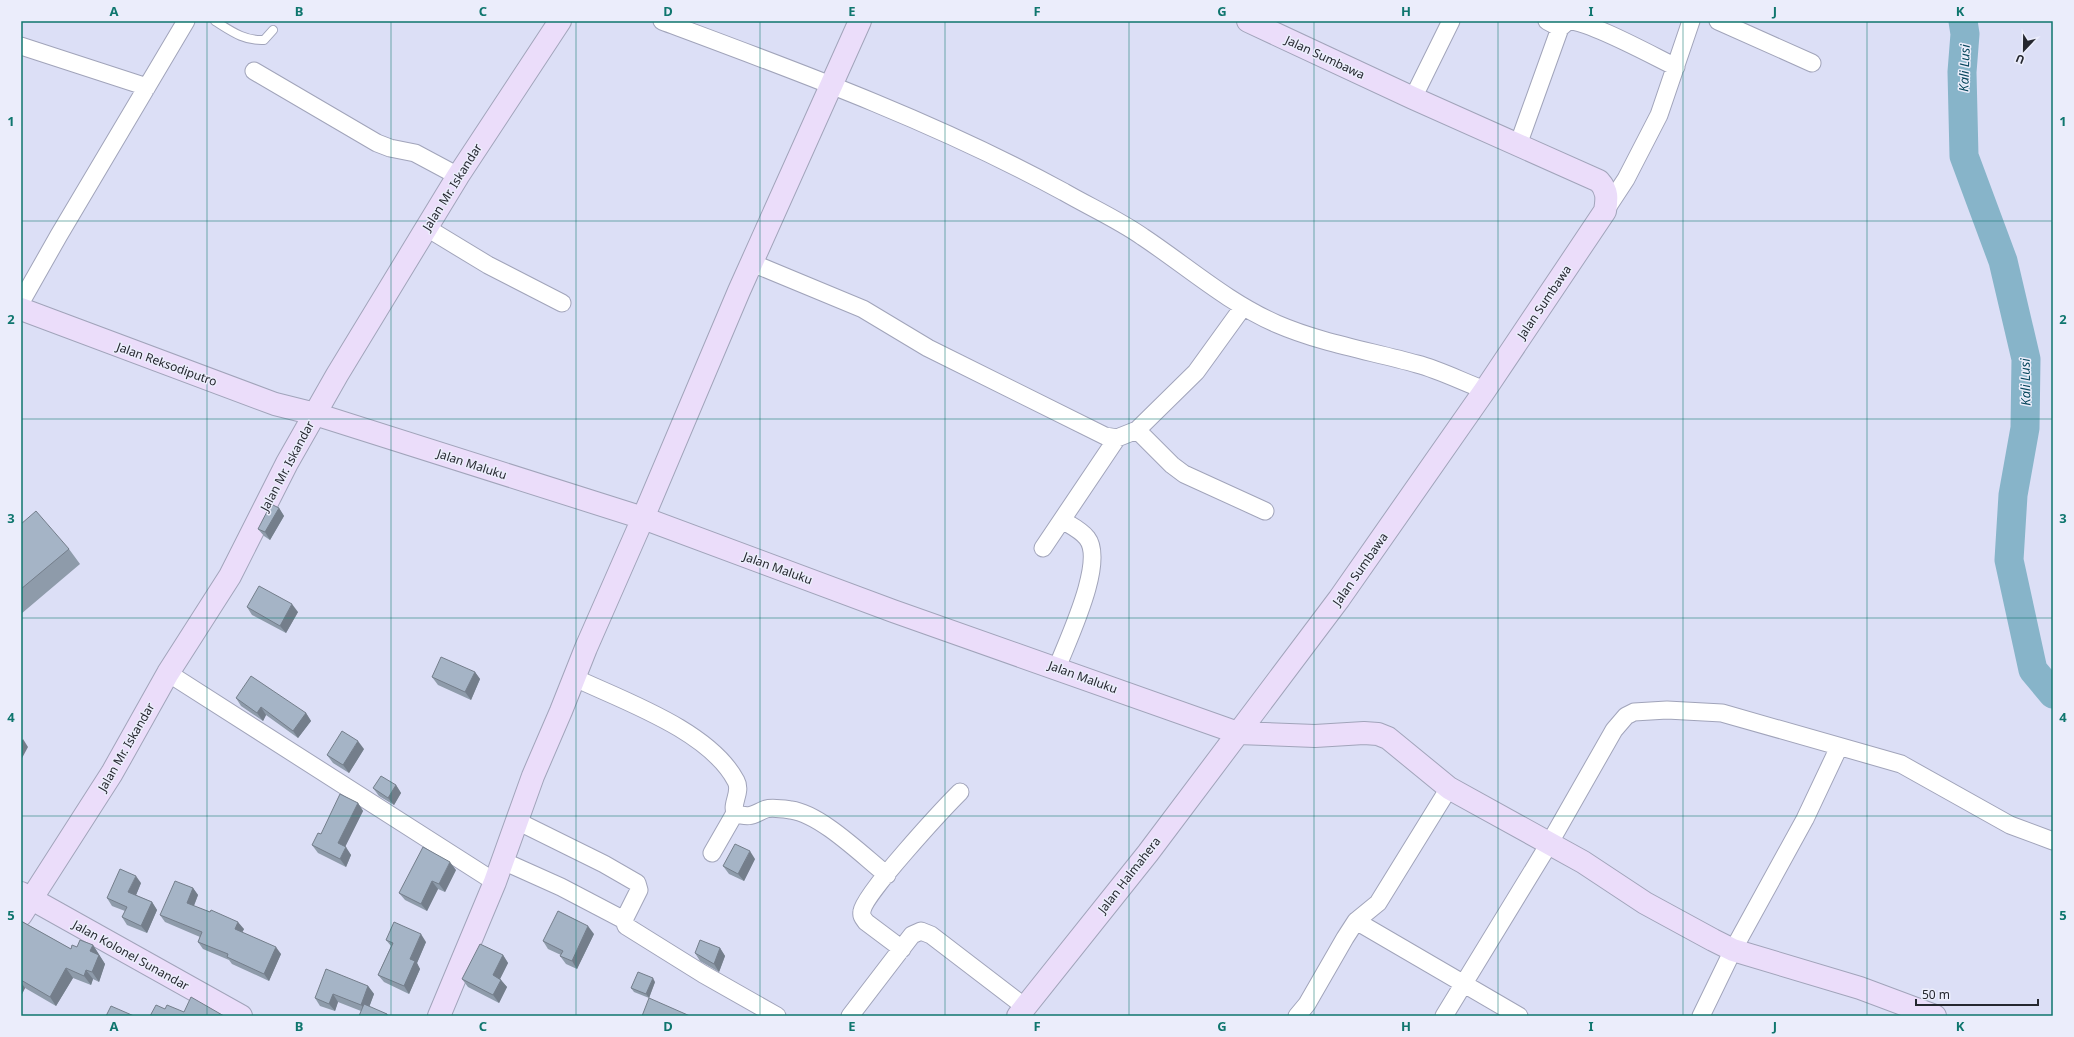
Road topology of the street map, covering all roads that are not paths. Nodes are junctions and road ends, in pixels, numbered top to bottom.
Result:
1 (186, 21) edge
2 (215, 21) edge
3 (560, 21) edge
4 (662, 21) edge
5 (860, 21) edge
6 (1248, 21) edge
7 (1451, 21) edge
8 (1691, 21) edge
9 (1718, 21) edge
10 (1553, 24) edge
11 (272, 30) dead end
12 (21, 46) edge
13 (1812, 63) dead end
14 (1676, 67) junction
15 (254, 71) dead end
16 (830, 84) junction
17 (147, 87) junction
18 (1413, 98) junction
19 (1518, 145) junction
20 (458, 176) junction
21 (1605, 211) junction
22 (427, 228) junction
23 (752, 263) junction
24 (21, 302) edge
25 (562, 303) dead end
26 (1243, 307) junction
27 (21, 309) edge
28 (1485, 390) junction
29 (315, 414) junction
30 (1137, 430) junction
31 (1117, 438) junction
32 (1265, 511) dead end
33 (643, 518) junction
34 (1062, 520) junction
35 (1043, 548) dead end
36 (1057, 668) junction
37 (168, 674) junction
38 (574, 678) junction
39 (1238, 733) junction
40 (1839, 747) junction
41 (1449, 788) junction
42 (960, 792) dead end
43 (735, 813) junction
44 (517, 821) junction
45 (2053, 841) edge
46 (1549, 844) junction
47 (712, 853) dead end
48 (502, 861) junction
49 (887, 875) junction
50 (495, 882) junction
51 (24, 902) edge
52 (624, 920) junction
53 (1356, 921) junction
54 (902, 949) junction
55 (1733, 950) junction
56 (1463, 985) junction
57 (1022, 1012) edge
58 (241, 1016) edge
59 (439, 1016) edge
60 (778, 1016) edge
61 (850, 1016) edge
62 (1297, 1016) edge
63 (1444, 1016) edge
64 (1519, 1016) edge
65 (1701, 1016) edge
66 (1935, 1016) edge

1 - 17 street
2 - 11 lane
3 - 20 main road, Jalan Mr. Iskandar
4 - 16 street
5 - 16 main road
6 - 18 main road, Jalan Sumbawa
7 - 18 street
8 - 14 street
9 - 13 street
10 - 14 street
10 - 19 street
12 - 17 street
14 - 21 street
15 - 20 street
16 - 23 main road
16 - 26 street
17 - 24 street
18 - 19 main road, Jalan Sumbawa
19 - 21 main road, Jalan Sumbawa
20 - 22 main road, Jalan Mr. Iskandar
21 - 28 main road, Jalan Sumbawa
22 - 25 street
22 - 29 main road, Jalan Mr. Iskandar
23 - 31 street
23 - 33 main road
26 - 28 street
26 - 30 street
27 - 29 main road, Jalan Reksodiputro
28 - 39 main road, Jalan Sumbawa
29 - 33 main road, Jalan Maluku
29 - 37 main road, Jalan Mr. Iskandar
30 - 31 street
30 - 32 street
31 - 34 street
33 - 36 main road, Jalan Maluku
33 - 38 main road
34 - 35 street
34 - 36 street
36 - 39 main road, Jalan Maluku
37 - 50 street
37 - 51 main road, Jalan Mr. Iskandar
38 - 43 street
38 - 44 main road
39 - 41 main road, Jalan Maluku
39 - 57 main road, Jalan Halmahera
40 - 45 street
40 - 46 street
40 - 55 street
41 - 46 main road, Jalan Maluku
41 - 53 street
42 - 49 street
43 - 47 street
43 - 49 street
44 - 48 main road
44 - 52 street
46 - 55 main road, Jalan Maluku
46 - 56 street
48 - 50 main road
48 - 52 street
49 - 54 street
50 - 59 main road
51 - 58 main road, Jalan Kolonel Sunandar
52 - 60 street
53 - 56 street
53 - 62 street
54 - 57 street
54 - 61 street
55 - 65 street
55 - 66 main road, Jalan Maluku
56 - 63 street
56 - 64 street

